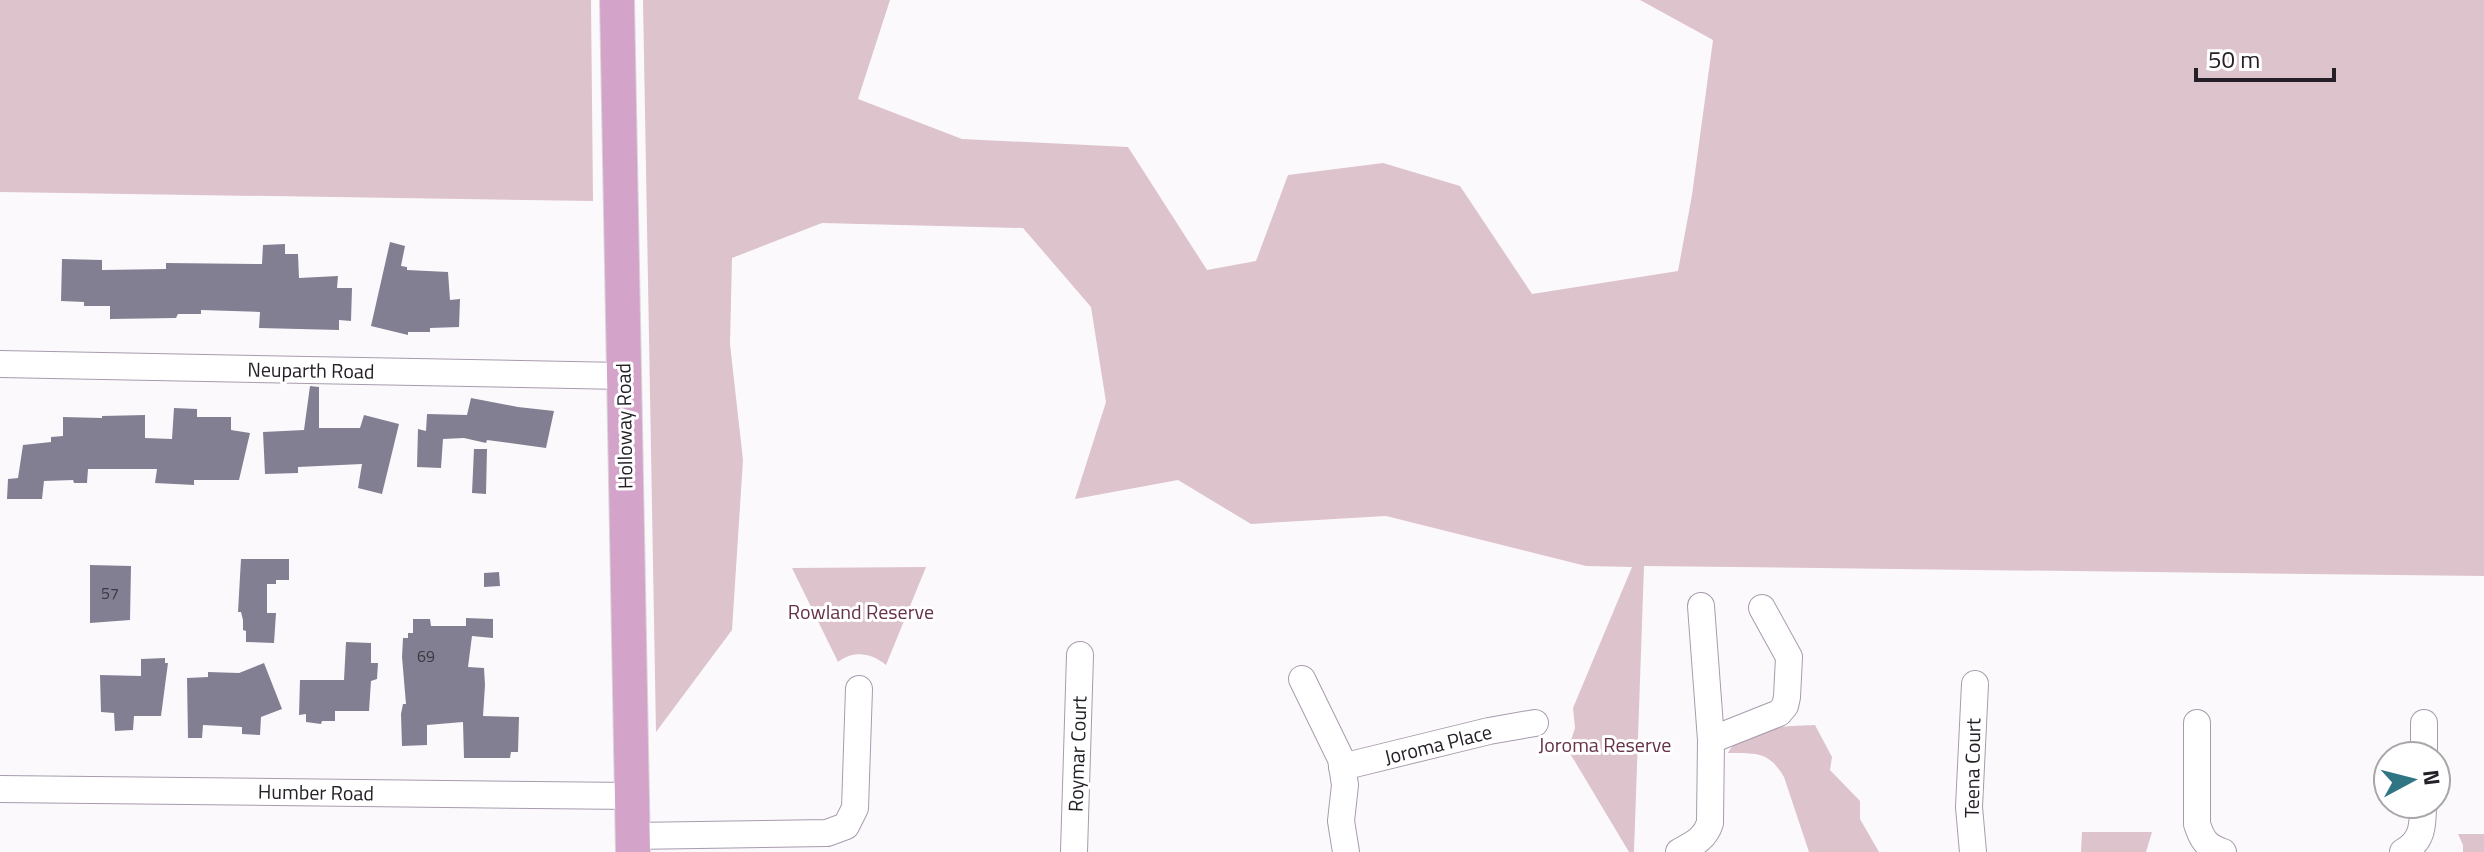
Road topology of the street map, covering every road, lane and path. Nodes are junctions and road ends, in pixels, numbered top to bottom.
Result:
1 (617, 0) edge
2 (0, 364) edge
3 (623, 376) junction
4 (1701, 606) dead end
5 (1762, 608) dead end
6 (1080, 655) dead end
7 (1302, 679) dead end
8 (1975, 684) dead end
9 (859, 689) dead end
10 (1535, 723) dead end
11 (2197, 723) dead end
12 (2424, 723) dead end
13 (1711, 740) junction
14 (2424, 740) edge
15 (1342, 767) junction
16 (0, 789) edge
17 (632, 796) junction
18 (2422, 820) edge
19 (633, 844) edge
20 (1074, 852) edge
21 (1346, 852) edge
22 (1679, 852) edge
23 (1973, 852) edge
24 (2223, 852) edge
25 (2403, 852) edge

1 - 3 main road, Holloway Road
2 - 3 street, Neuparth Road
3 - 17 main road, Holloway Road
4 - 13 street
5 - 13 street
6 - 20 street, Roymar Court
7 - 15 street
8 - 23 street, Teena Court
9 - 19 street
10 - 15 street, Joroma Place
11 - 24 street
12 - 14 street
13 - 22 street
15 - 21 street
16 - 17 street, Humber Road
17 - 19 main road, Holloway Road
18 - 25 street

